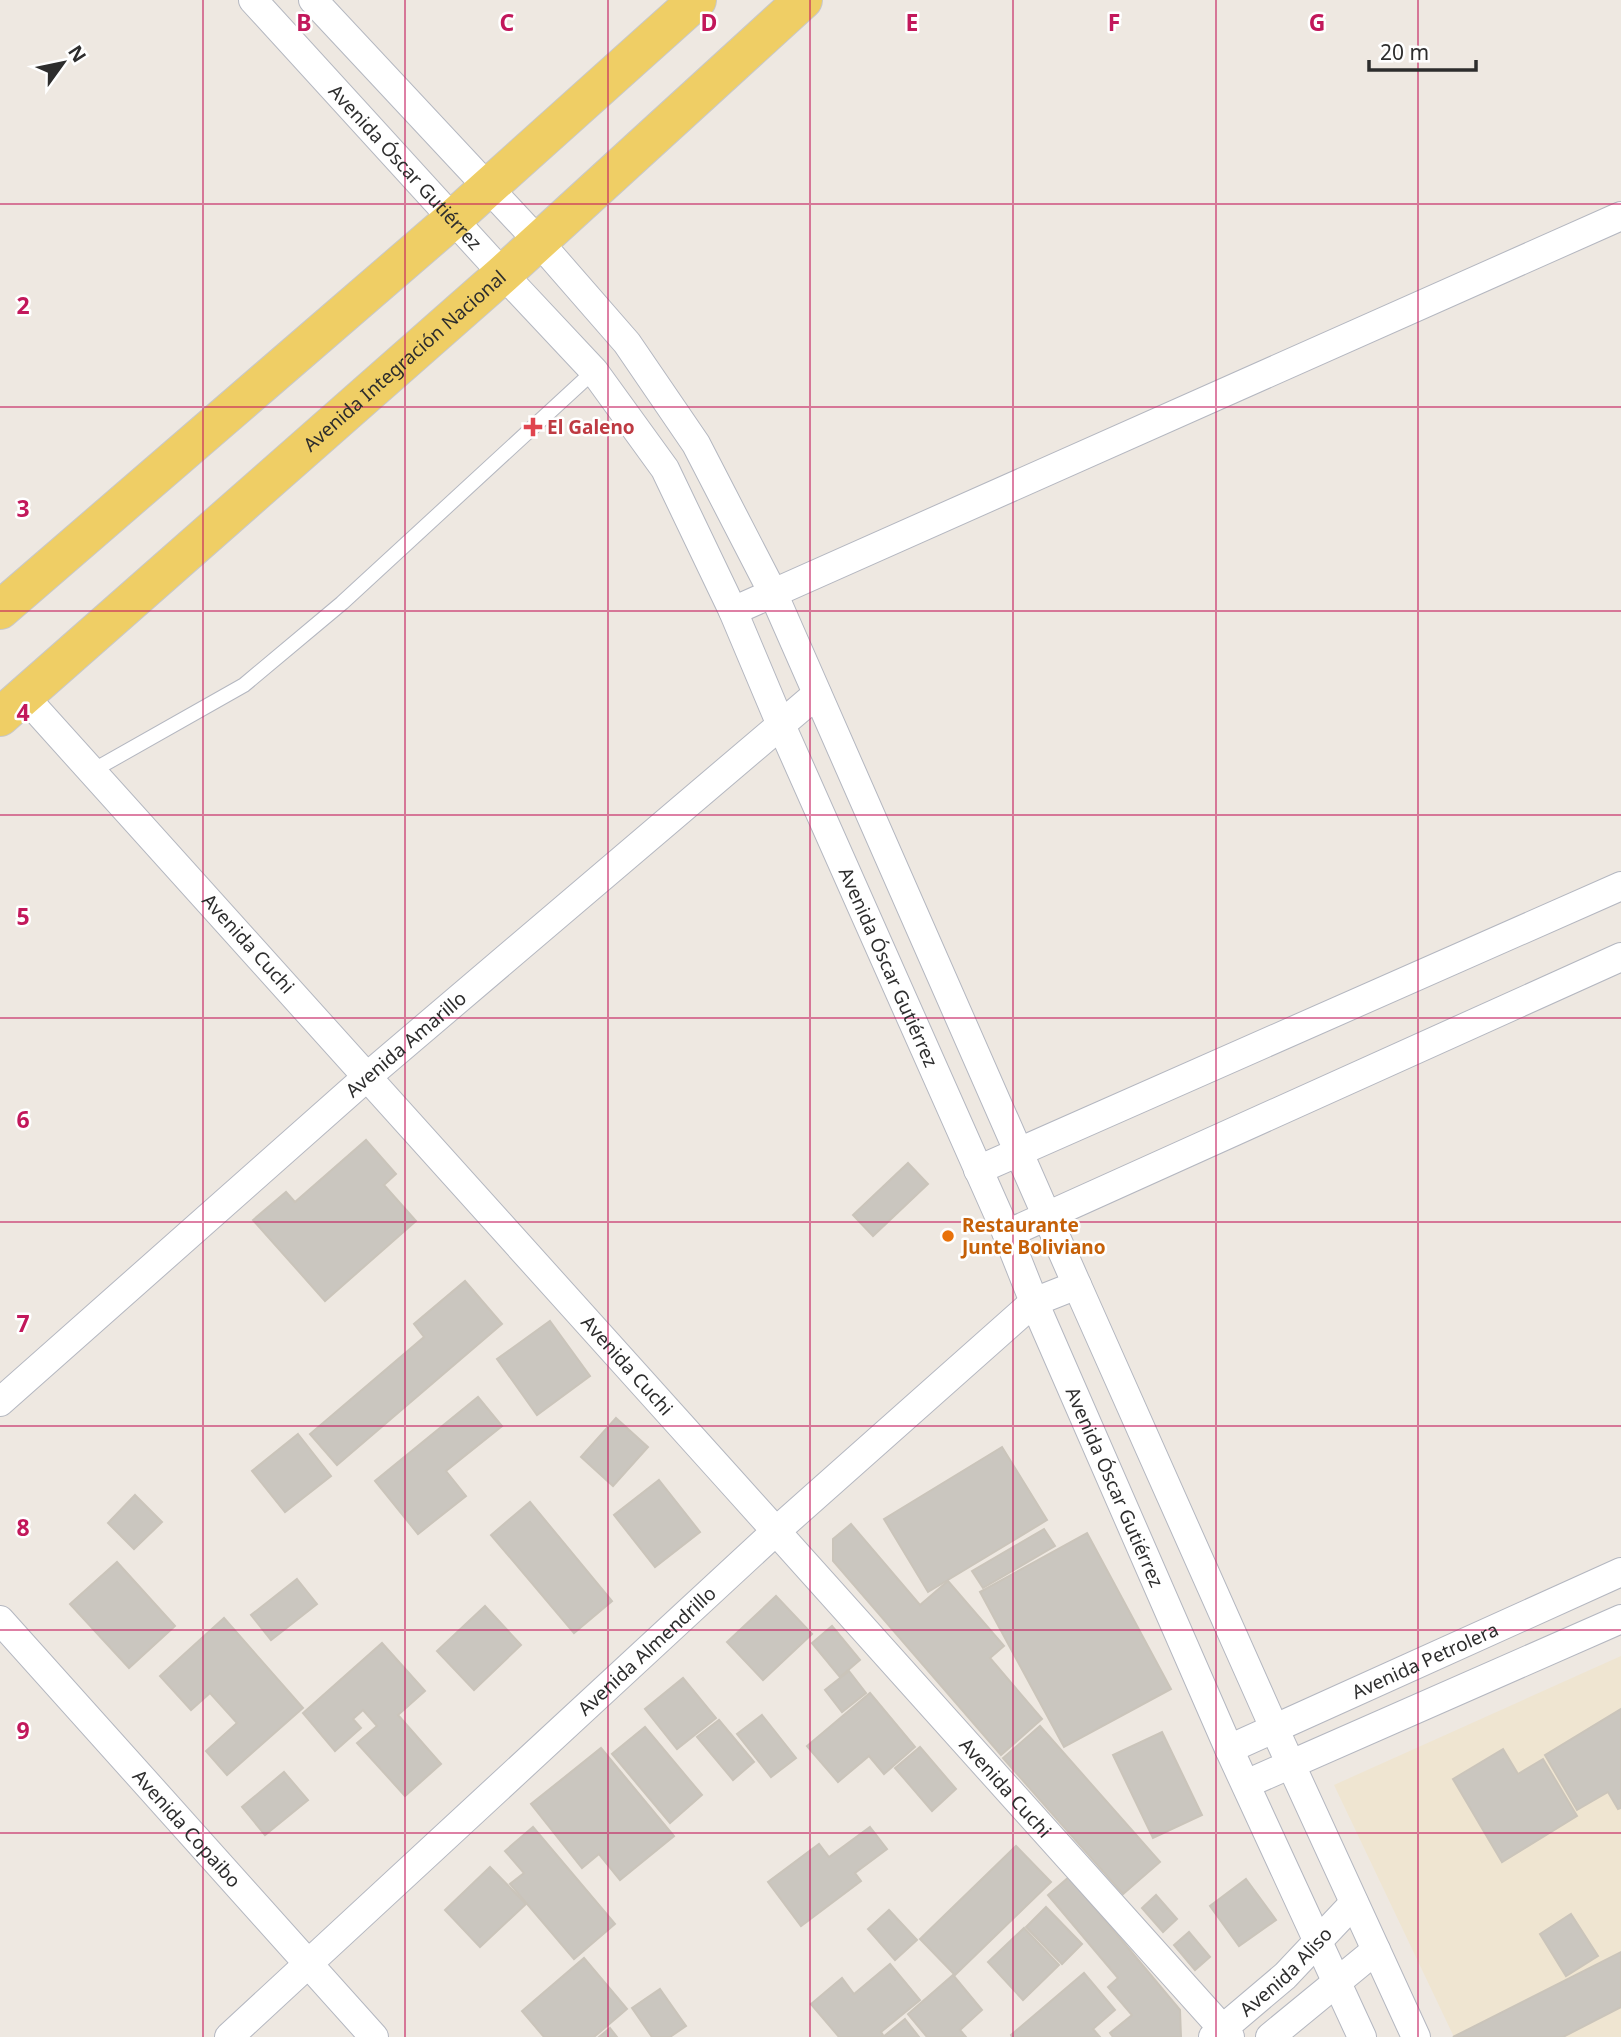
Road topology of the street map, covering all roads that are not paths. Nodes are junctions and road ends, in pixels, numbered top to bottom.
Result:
1 (253, 0) edge
2 (313, 0) edge
3 (697, 0) edge
4 (803, 0) edge
5 (487, 188) junction
6 (1621, 216) edge
7 (453, 219) junction
8 (539, 242) junction
9 (503, 274) junction
10 (594, 371) junction
11 (773, 593) junction
12 (0, 610) edge
13 (733, 611) junction
14 (817, 694) junction
15 (12, 706) edge
16 (781, 725) junction
17 (92, 771) junction
18 (1621, 886) edge
19 (1621, 957) edge
20 (369, 1076) junction
21 (1019, 1152) junction
22 (978, 1170) junction
23 (1046, 1216) junction
24 (1007, 1234) junction
25 (1077, 1285) junction
26 (1034, 1302) junction
27 (0, 1402) edge
28 (775, 1532) junction
29 (1621, 1572) edge
30 (1621, 1619) edge
31 (0, 1620) edge
32 (1275, 1730) junction
33 (1229, 1749) junction
34 (1291, 1765) junction
35 (1247, 1784) junction
36 (1354, 1903) junction
37 (1317, 1942) junction
38 (1376, 1950) junction
39 (307, 1964) junction
40 (1336, 1984) junction
41 (1222, 2034) edge
42 (229, 2037) edge
43 (374, 2037) edge
44 (1270, 2037) edge
45 (1362, 2037) edge
46 (1416, 2037) edge

1 - 7 street, Avenida Óscar Gutiérrez
2 - 5 street
3 - 5 main road
4 - 8 main road, Avenida Integración Nacional
5 - 7 main road
5 - 8 street
6 - 11 street
7 - 9 street, Avenida Óscar Gutiérrez
7 - 12 main road
8 - 9 main road, Avenida Integración Nacional
8 - 11 street
9 - 10 street, Avenida Óscar Gutiérrez
9 - 15 main road, Avenida Integración Nacional
10 - 13 street, Avenida Óscar Gutiérrez
10 - 17 lane
11 - 13 street
11 - 14 street
13 - 16 street, Avenida Óscar Gutiérrez
14 - 16 street, Avenida Amarillo
14 - 21 street
15 - 17 street, Avenida Cuchi
16 - 20 street, Avenida Amarillo
16 - 22 street, Avenida Óscar Gutiérrez
17 - 20 street, Avenida Cuchi
18 - 21 street
19 - 23 street
20 - 27 street, Avenida Amarillo
20 - 28 street, Avenida Cuchi
21 - 22 street
21 - 23 street
22 - 24 street, Avenida Óscar Gutiérrez
23 - 24 street
23 - 25 street
24 - 26 street, Avenida Óscar Gutiérrez
25 - 26 street, Avenida Almendrillo
25 - 32 street
26 - 28 street, Avenida Almendrillo
26 - 33 street, Avenida Óscar Gutiérrez
28 - 39 street, Avenida Almendrillo
28 - 41 street, Avenida Cuchi
29 - 32 street, Avenida Petrolera
30 - 34 street
31 - 39 street, Avenida Copaibo
32 - 33 street, Avenida Petrolera
32 - 34 street
33 - 35 street, Avenida Óscar Gutiérrez
34 - 35 street
34 - 36 street
35 - 37 street, Avenida Óscar Gutiérrez
36 - 37 street, Avenida Aliso
36 - 38 street
37 - 40 street, Avenida Óscar Gutiérrez
37 - 41 street, Avenida Aliso
38 - 40 street, Avenida Aliso
38 - 46 street
39 - 42 street, Avenida Almendrillo
39 - 43 street, Avenida Copaibo
40 - 44 street, Avenida Aliso
40 - 45 street, Avenida Óscar Gutiérrez

